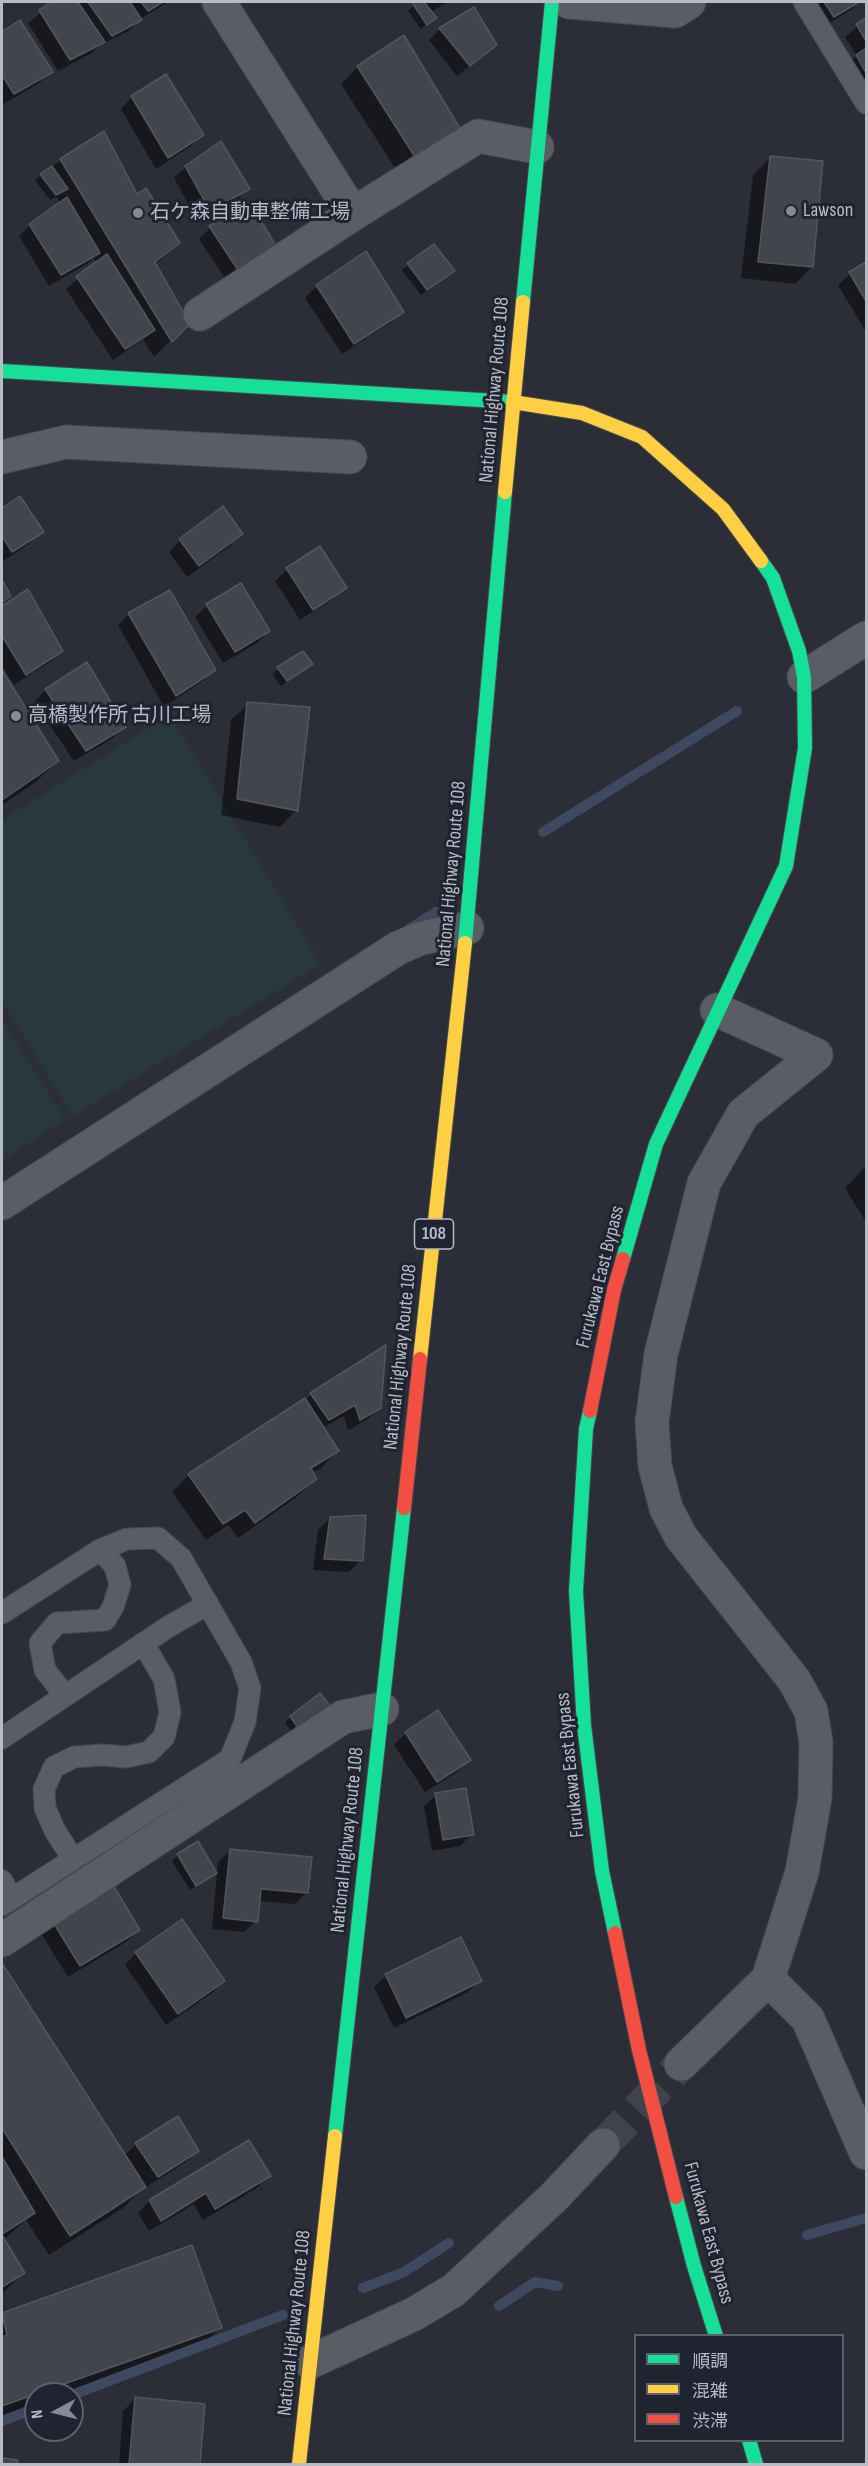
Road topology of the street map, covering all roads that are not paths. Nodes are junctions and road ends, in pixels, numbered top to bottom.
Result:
1 (219, 2) edge
2 (552, 2) edge
3 (569, 2) edge
4 (690, 2) edge
5 (804, 2) edge
6 (867, 103) edge
7 (537, 147) junction
8 (353, 214) junction
9 (200, 314) dead end
10 (2, 371) edge
11 (513, 402) junction
12 (2, 457) edge
13 (350, 457) dead end
14 (867, 638) edge
15 (804, 677) junction
16 (467, 928) junction
17 (717, 1010) junction
18 (2, 1203) edge
19 (100, 1550) junction
20 (208, 1604) junction
21 (2, 1613) edge
22 (143, 1643) junction
23 (64, 1696) junction
24 (382, 1708) junction
25 (2, 1738) edge
26 (73, 1859) junction
27 (5, 1895) edge
28 (2, 1940) edge
29 (768, 1979) junction
30 (681, 2064) tunnel mouth
31 (603, 2145) tunnel mouth
32 (867, 2153) edge
33 (715, 2334) edge
34 (310, 2362) junction
35 (750, 2442) edge
36 (299, 2464) edge
37 (756, 2464) edge

1 - 8 street
2 - 7 main road, National Highway Route 108 / 108
3 - 4 street
5 - 6 lane
7 - 8 street
7 - 11 main road, National Highway Route 108 / 108
8 - 9 street
10 - 11 main road, Furukawa East Bypass
11 - 15 main road, Furukawa East Bypass
11 - 16 main road, National Highway Route 108 / 108
12 - 13 street
14 - 15 street
15 - 17 main road, Furukawa East Bypass
16 - 18 street
16 - 24 main road, National Highway Route 108 / 108
17 - 29 street
17 - 33 main road, Furukawa East Bypass
19 - 20 lane
19 - 21 lane
19 - 23 lane
20 - 22 lane
20 - 26 lane
22 - 23 lane
22 - 26 lane
23 - 25 lane
24 - 28 street
24 - 34 main road, National Highway Route 108 / 108
26 - 27 lane
29 - 30 street
29 - 32 street
31 - 34 street
34 - 36 main road, National Highway Route 108 / 108
35 - 37 main road

